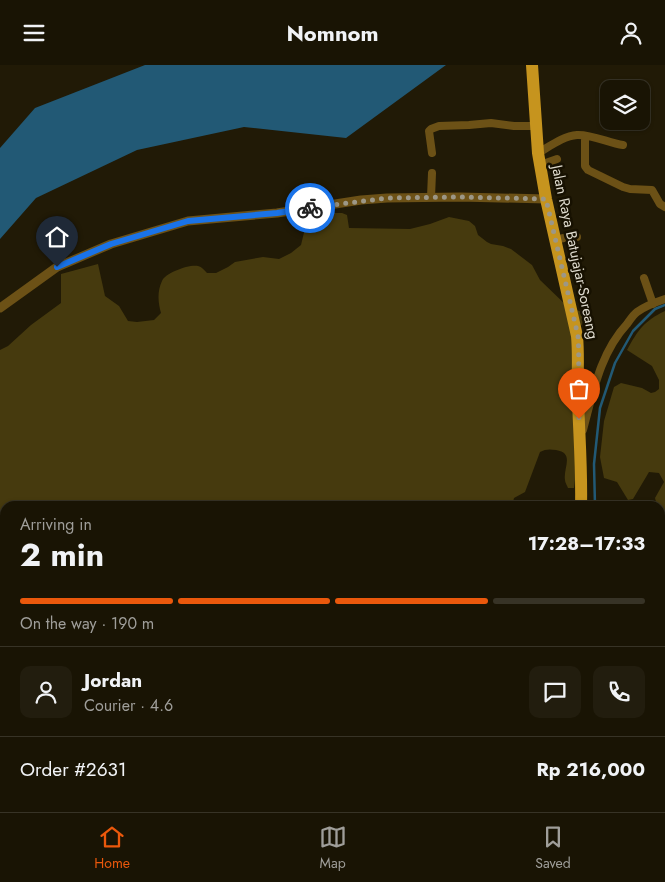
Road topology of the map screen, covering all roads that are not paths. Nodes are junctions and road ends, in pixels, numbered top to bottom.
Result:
1 (532, 65) edge
2 (536, 125) junction
3 (585, 136) junction
4 (623, 145) dead end
5 (432, 153) dead end
6 (539, 159) junction
7 (557, 159) dead end
8 (432, 173) dead end
9 (431, 197) junction
10 (546, 199) junction
11 (665, 207) edge
12 (577, 237) dead end
13 (555, 240) junction
14 (644, 277) dead end
15 (665, 299) edge
16 (653, 304) junction
17 (0, 309) edge
18 (580, 439) junction
19 (581, 501) edge

1 - 2 highway, Jalan Raya Batujajar-Soreang
2 - 5 street
2 - 6 highway, Jalan Raya Batujajar-Soreang
3 - 4 street
3 - 6 street
3 - 11 street
6 - 7 street
6 - 10 highway, Jalan Raya Batujajar-Soreang
8 - 9 street
9 - 10 street
9 - 17 street
10 - 13 highway, Jalan Raya Batujajar-Soreang
12 - 13 street
13 - 18 highway, Jalan Raya Batujajar-Soreang
14 - 16 street
15 - 16 street
16 - 18 street
18 - 19 highway, Jalan Raya Batujajar-Soreang

